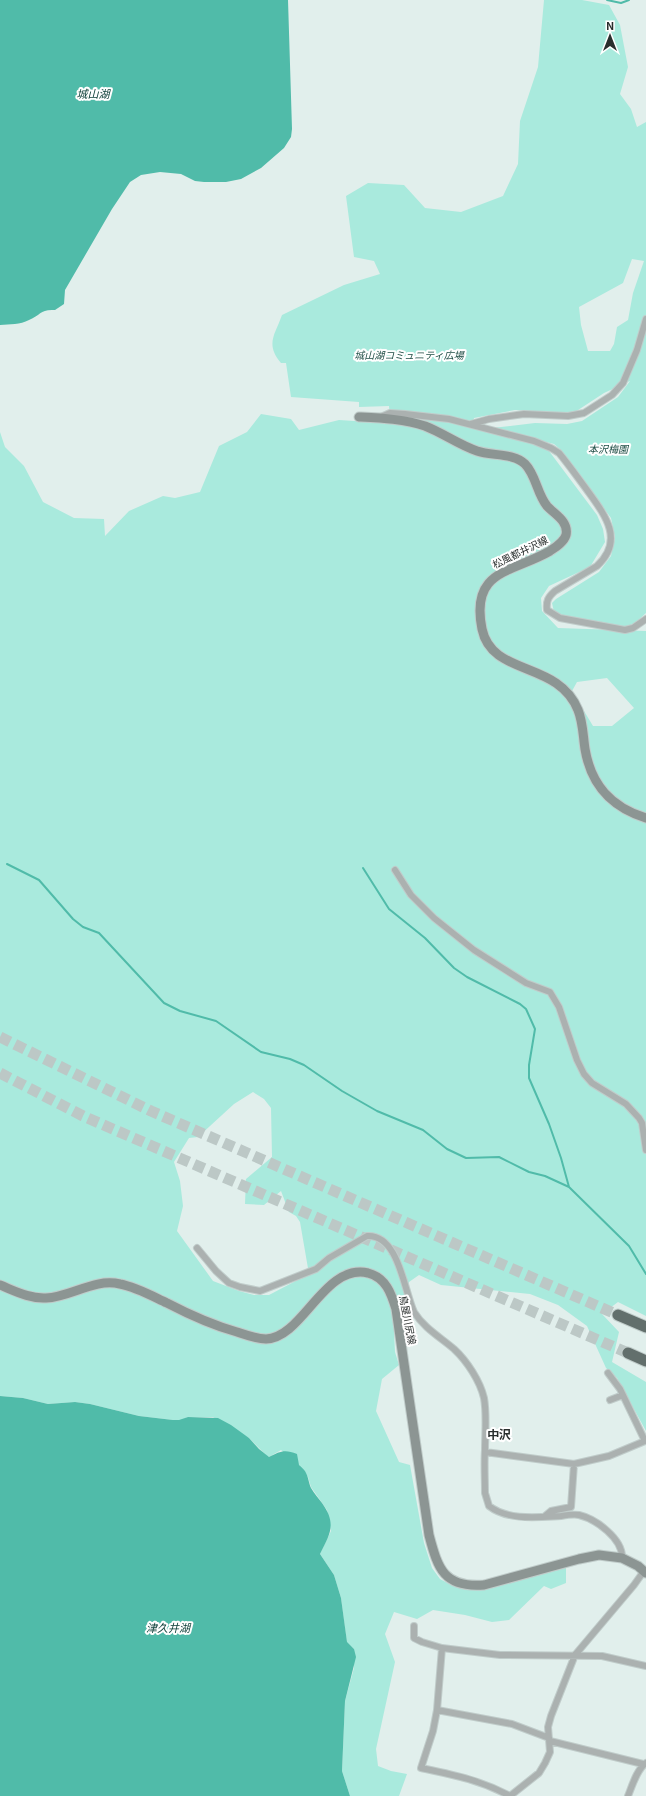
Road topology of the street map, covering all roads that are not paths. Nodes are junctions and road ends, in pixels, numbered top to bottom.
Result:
1 (645, 320) edge
2 (359, 417) dead end
3 (380, 418) junction
4 (471, 424) junction
5 (646, 620) edge
6 (646, 818) edge
7 (395, 870) dead end
8 (646, 1150) edge
9 (197, 1248) dead end
10 (0, 1285) edge
11 (618, 1315) tunnel mouth
12 (646, 1327) edge
13 (628, 1353) tunnel mouth
14 (646, 1361) edge
15 (608, 1373) dead end
16 (623, 1395) junction
17 (610, 1400) dead end
18 (484, 1452) junction
19 (574, 1464) junction
20 (545, 1516) junction
21 (622, 1558) junction
22 (645, 1572) edge
23 (414, 1626) dead end
24 (442, 1648) junction
25 (575, 1655) junction
26 (646, 1666) edge
27 (437, 1710) junction
28 (549, 1740) junction
29 (645, 1764) edge
30 (510, 1796) edge
31 (628, 1796) edge

1 - 4 street
2 - 3 main road, 松風都井沢線
3 - 4 street, 松風都井沢線
3 - 6 main road, 松風都井沢線
4 - 5 street, 松風都井沢線
7 - 8 street
9 - 18 street
10 - 21 main road, 鳥屋川尻線
11 - 12 highway
13 - 14 highway
15 - 16 street
16 - 17 street
16 - 19 street
18 - 19 street
18 - 20 street
19 - 20 street
20 - 21 street
21 - 22 main road, 鳥屋川尻線
22 - 25 street
23 - 24 street
24 - 25 street
24 - 27 street
25 - 26 street
25 - 28 street
27 - 28 street
27 - 30 street
28 - 29 street
28 - 30 street
29 - 31 street

